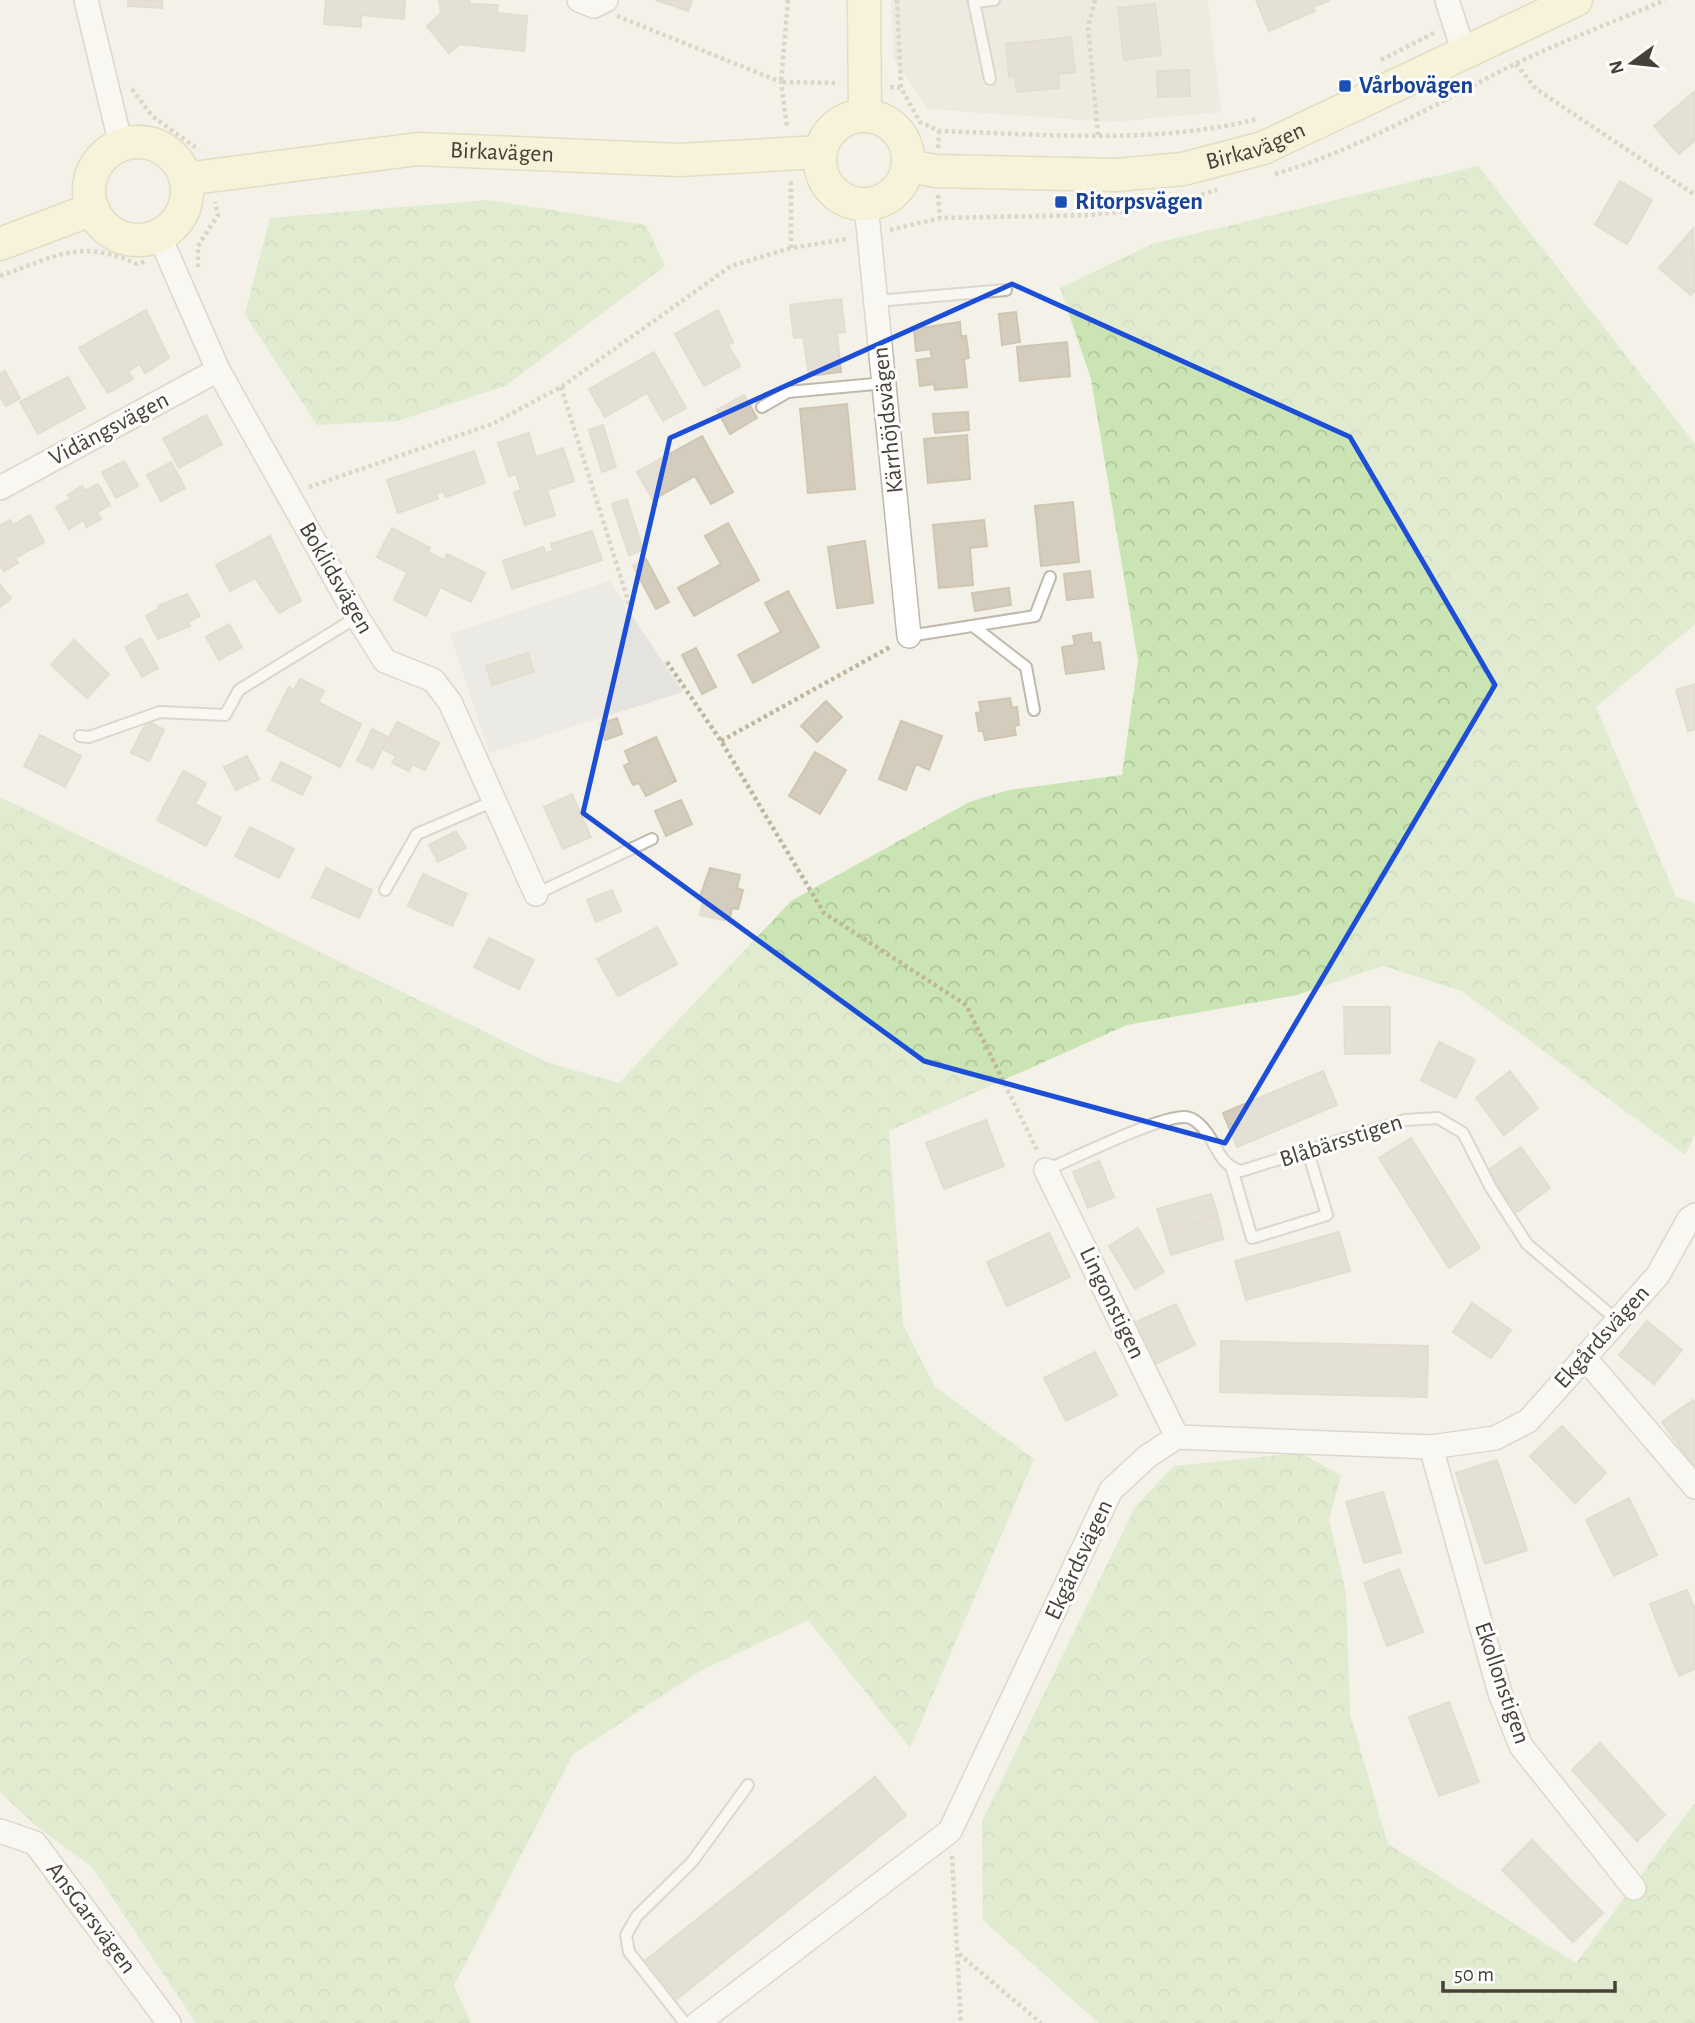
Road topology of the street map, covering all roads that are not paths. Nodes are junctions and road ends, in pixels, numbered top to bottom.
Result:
1 (86, 0) edge
2 (864, 0) edge
3 (994, 0) edge
4 (1447, 0) edge
5 (1576, 0) edge
6 (1464, 52) junction
7 (990, 79) dead end
8 (865, 115) junction
9 (121, 145) junction
10 (806, 153) junction
11 (908, 166) junction
12 (197, 177) junction
13 (866, 204) junction
14 (93, 209) junction
15 (0, 244) edge
16 (163, 244) junction
17 (1006, 290) dead end
18 (876, 301) junction
19 (218, 370) junction
20 (885, 383) junction
21 (762, 407) dead end
22 (0, 488) edge
23 (1050, 577) dead end
24 (357, 617) junction
25 (973, 626) junction
26 (909, 636) joint
27 (1034, 710) dead end
28 (79, 736) dead end
29 (494, 801) junction
30 (652, 839) dead end
31 (384, 890) dead end
32 (536, 894) joint
33 (1308, 1152) junction
34 (1232, 1169) junction
35 (1046, 1170) joint
36 (1695, 1214) edge
37 (1617, 1320) junction
38 (1584, 1357) junction
39 (1177, 1437) junction
40 (1431, 1447) junction
41 (1695, 1488) edge
42 (748, 1785) dead end
43 (0, 1831) edge
44 (1634, 1888) dead end
45 (169, 2023) edge
46 (685, 2023) edge
47 (698, 2023) edge

1 - 9 street
2 - 8 street
3 - 7 lane
4 - 6 street
5 - 6 street, Birkavägen
6 - 11 street, Birkavägen
8 - 10 street
8 - 11 street
9 - 12 street
9 - 14 street
10 - 12 street, Birkavägen
10 - 13 street
11 - 13 street
12 - 16 street
13 - 18 street, Kärrhöjdsvägen
14 - 15 street
14 - 16 street
16 - 19 street, Boklidsvägen
17 - 18 lane
18 - 20 street, Kärrhöjdsvägen
19 - 22 street, Vidängsvägen
19 - 24 street, Boklidsvägen
20 - 21 lane
20 - 26 street, Kärrhöjdsvägen
23 - 25 lane
24 - 28 lane
24 - 29 street, Boklidsvägen
25 - 26 lane
25 - 27 lane
29 - 31 lane
29 - 32 street, Boklidsvägen
30 - 32 lane
33 - 34 lane, Blåbärsstigen
33 - 34 lane
33 - 37 lane, Blåbärsstigen
34 - 35 lane
35 - 39 street, Lingonstigen
36 - 37 street, Ekgårdsvägen
37 - 38 street, Ekgårdsvägen
38 - 40 street, Ekgårdsvägen
38 - 41 street
39 - 40 street, Ekgårdsvägen
39 - 47 street, Ekgårdsvägen
40 - 44 street, Ekollonstigen
42 - 46 lane
43 - 45 street, AnsGarsvägen

